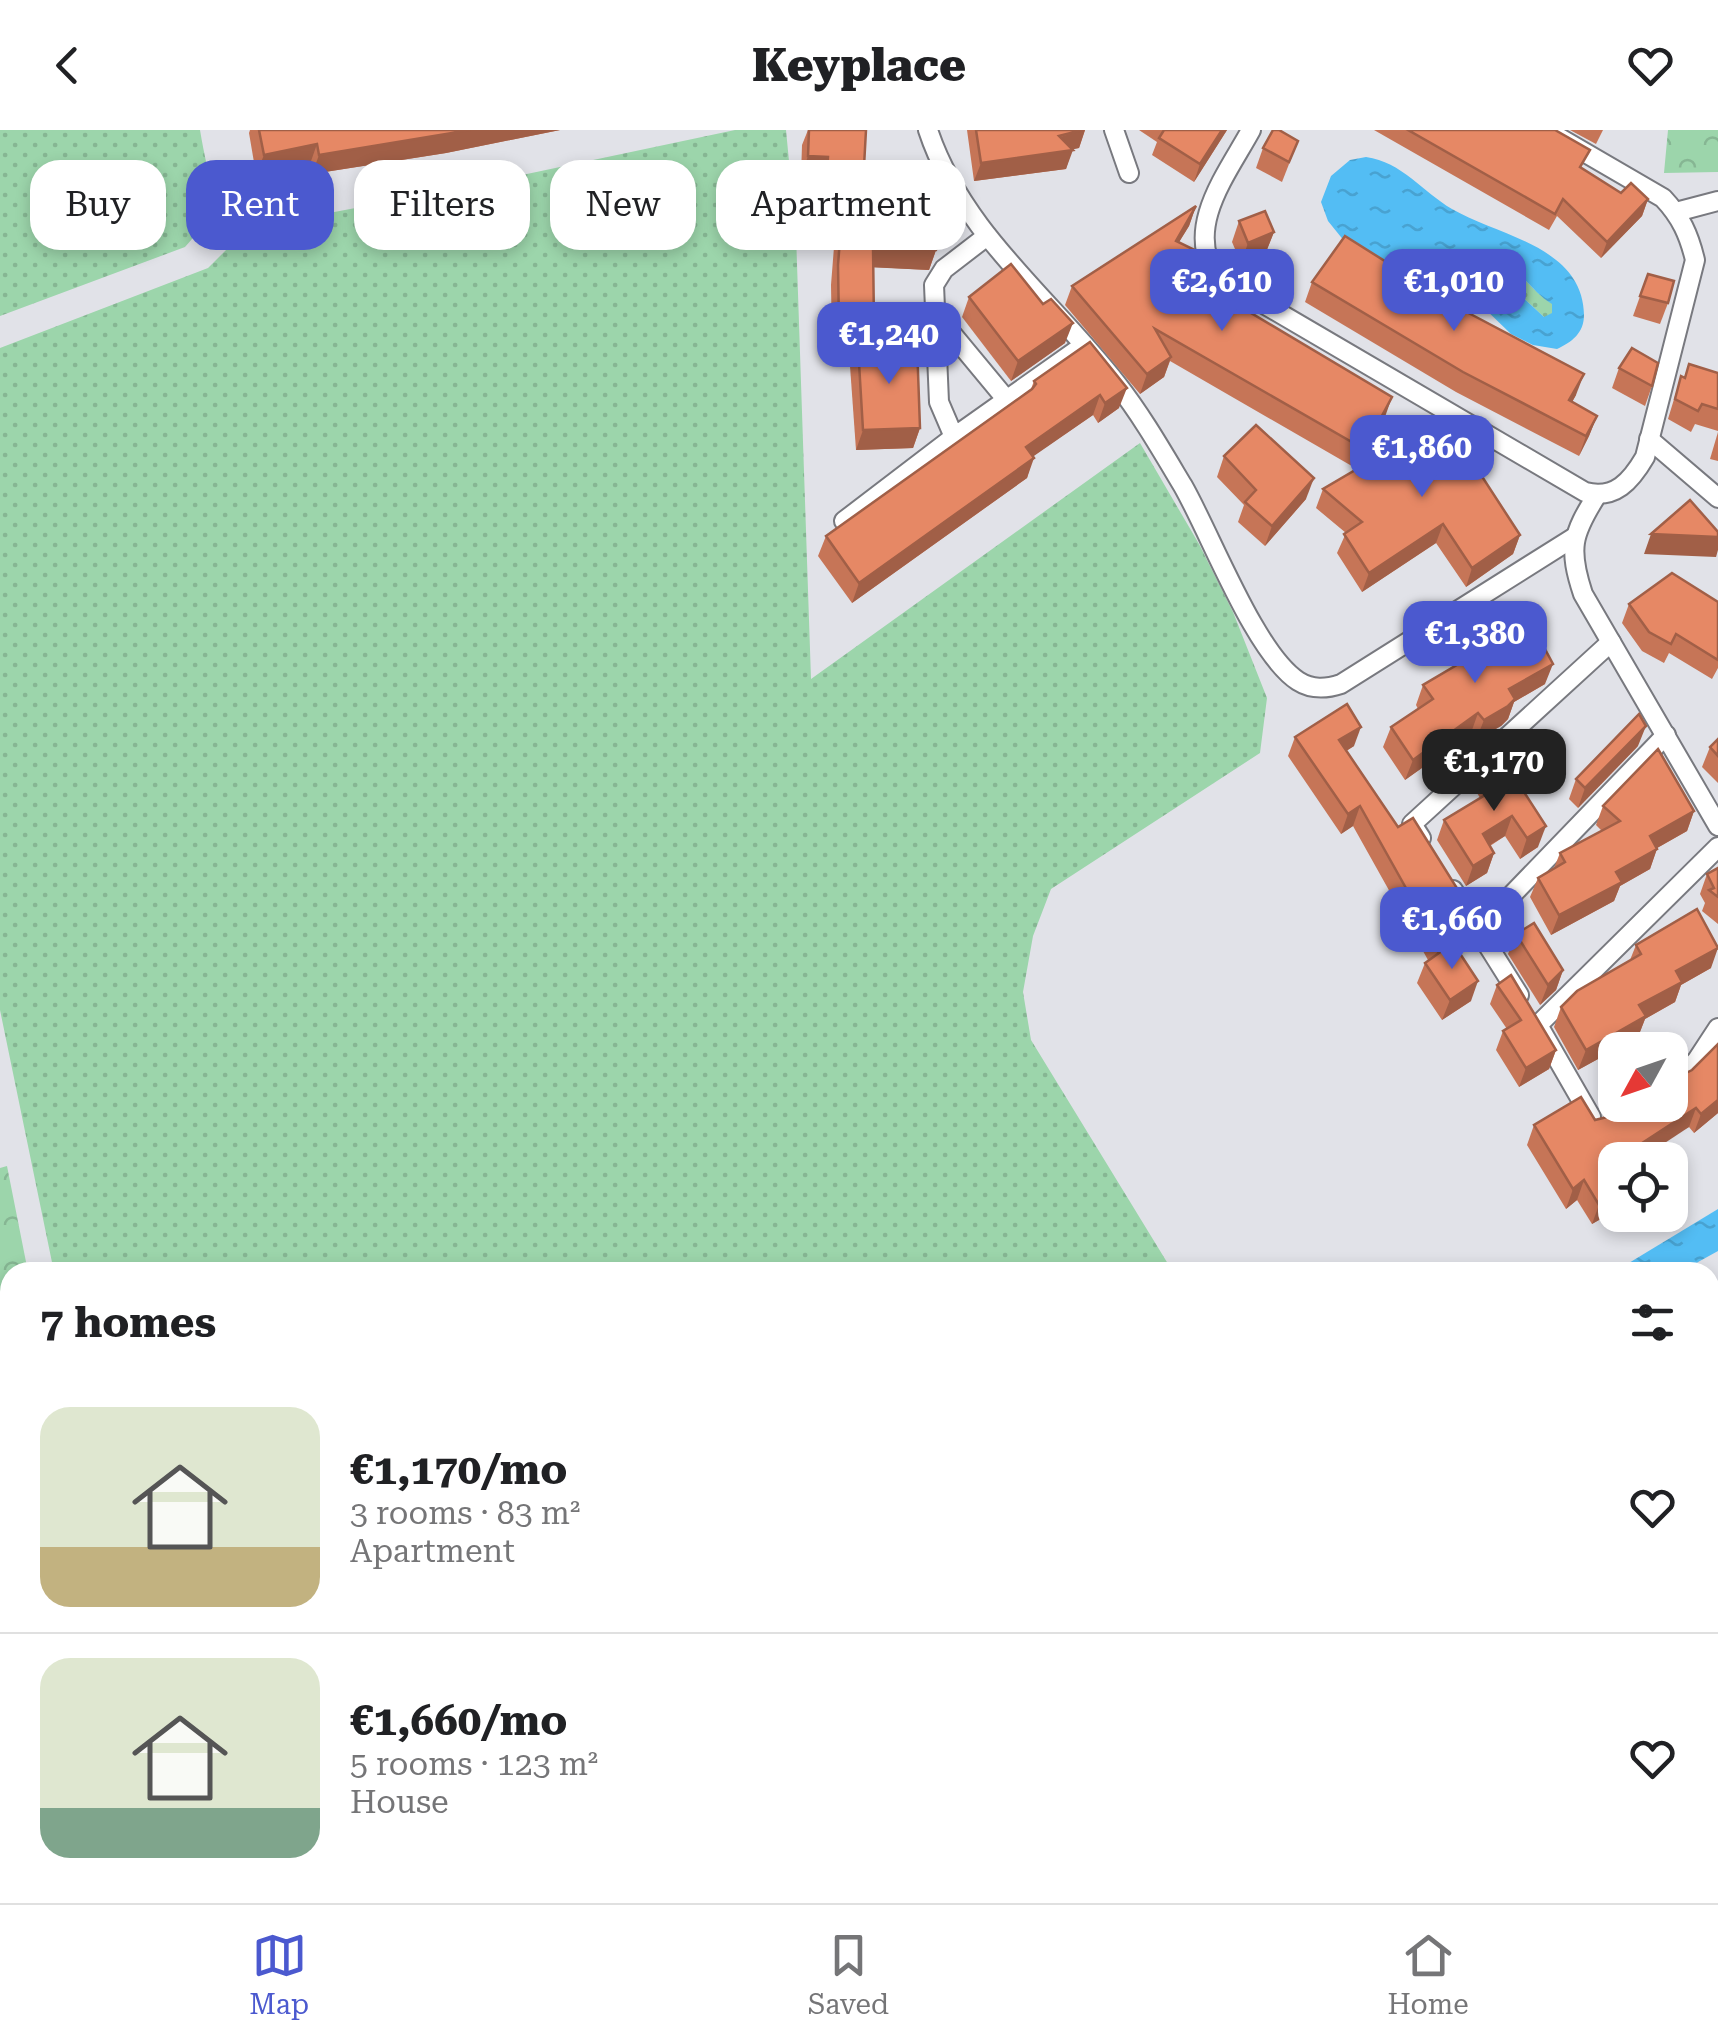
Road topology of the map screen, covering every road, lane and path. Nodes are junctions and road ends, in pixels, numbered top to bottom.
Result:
1 (928, 130) edge
2 (1114, 130) edge
3 (1251, 130) edge
4 (1546, 130) edge
5 (1129, 173) dead end
6 (1718, 201) edge
7 (1676, 212) junction
8 (987, 236) junction
9 (933, 310) junction
10 (1084, 345) junction
11 (1006, 399) junction
12 (954, 437) junction
13 (1649, 439) junction
14 (1597, 495) junction
15 (1718, 498) edge
16 (844, 520) edge
17 (1574, 538) junction
18 (1611, 642) junction
19 (1666, 735) junction
20 (1718, 826) edge
21 (1718, 848) edge
22 (1478, 930) junction
23 (1538, 1025) junction
24 (1718, 1028) edge
25 (1688, 1069) edge
26 (1601, 1122) edge

1 - 8 lane
2 - 5 lane
3 - 14 lane
4 - 7 lane
6 - 7 lane
7 - 13 lane
8 - 9 lane
8 - 10 lane
9 - 11 lane
9 - 12 lane
10 - 11 lane
10 - 17 lane
11 - 12 lane
12 - 16 lane
13 - 14 lane
13 - 15 lane
14 - 17 lane
17 - 18 lane
18 - 19 lane
18 - 22 lane
19 - 20 lane
19 - 22 lane
21 - 23 lane
22 - 23 lane
23 - 26 lane
24 - 25 lane

